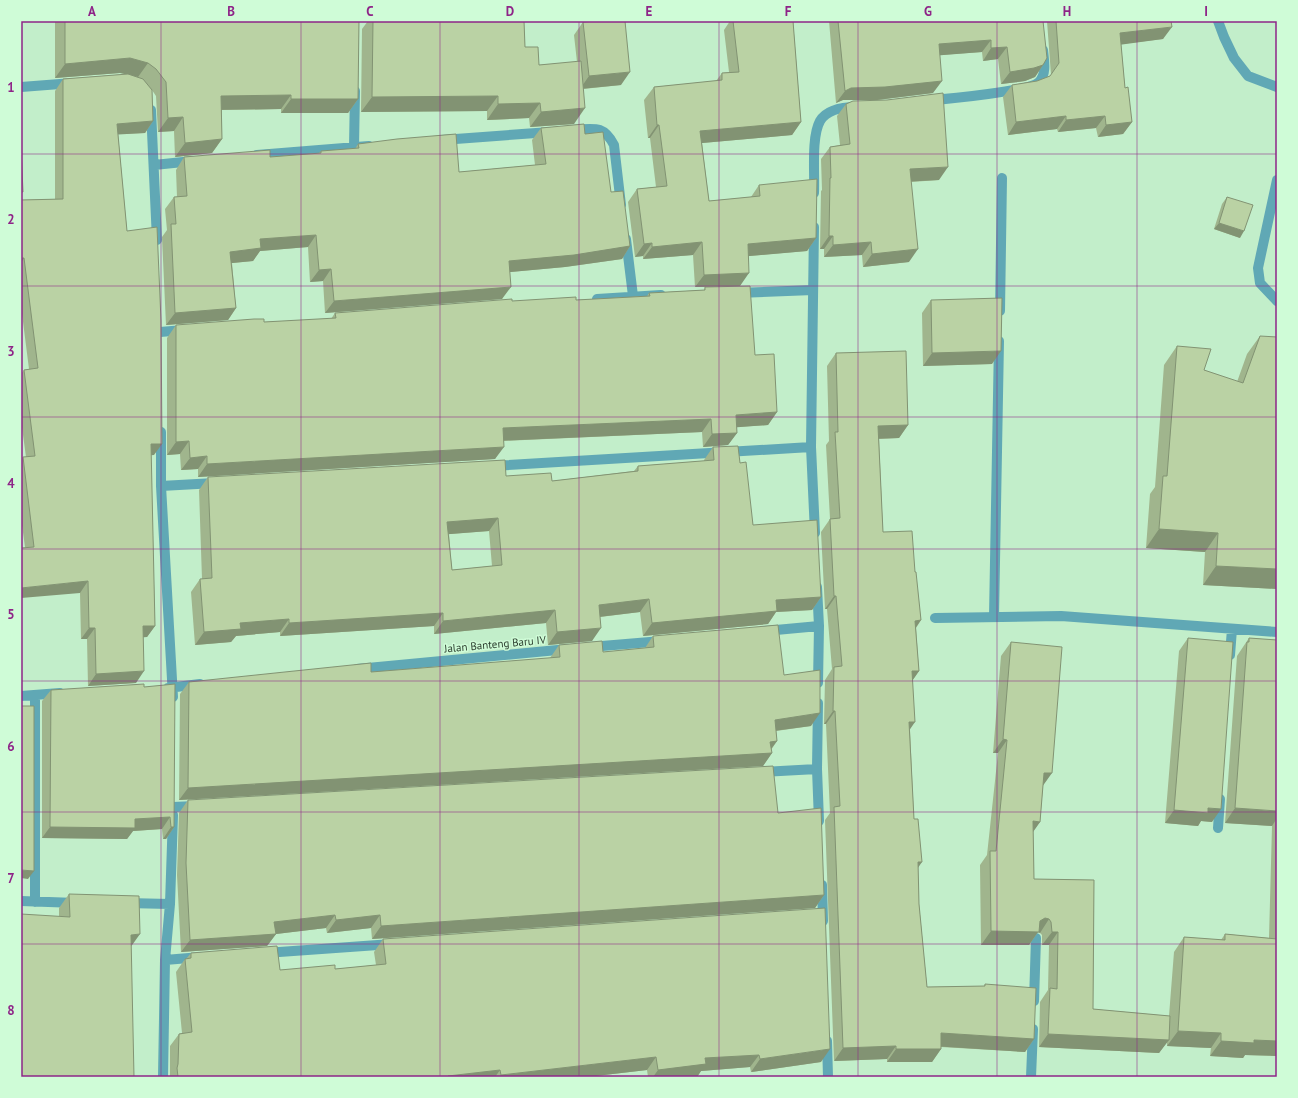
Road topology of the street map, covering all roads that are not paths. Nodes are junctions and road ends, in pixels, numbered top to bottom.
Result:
1 (1218, 21) edge
2 (1042, 41) edge
3 (82, 82) edge
4 (355, 84) edge
5 (21, 87) edge
6 (1277, 87) edge
7 (150, 99) edge
8 (923, 101) edge
9 (870, 106) edge
10 (433, 141) edge
11 (377, 145) edge
12 (354, 147) junction
13 (246, 156) edge
14 (200, 160) edge
15 (154, 164) junction
16 (1002, 178) dead end
17 (1277, 180) edge
18 (814, 201) edge
19 (622, 213) edge
20 (814, 217) edge
21 (624, 228) edge
22 (157, 252) edge
23 (813, 290) junction
24 (727, 293) edge
25 (672, 295) edge
26 (633, 296) junction
27 (586, 300) edge
28 (1277, 301) edge
29 (192, 330) edge
30 (160, 332) edge
31 (161, 424) edge
32 (811, 447) junction
33 (486, 467) edge
34 (225, 482) edge
35 (162, 486) junction
36 (815, 540) edge
37 (817, 579) edge
38 (994, 617) junction
39 (935, 618) dead end
40 (819, 626) junction
41 (1232, 629) junction
42 (756, 632) edge
43 (1277, 632) edge
44 (669, 640) edge
45 (1229, 669) edge
46 (346, 670) edge
47 (206, 683) edge
48 (174, 687) junction
49 (158, 688) edge
50 (74, 693) edge
51 (35, 695) junction
52 (21, 696) edge
53 (173, 710) edge
54 (817, 769) junction
55 (754, 773) edge
56 (1221, 788) edge
57 (204, 805) edge
58 (1218, 828) dead end
59 (820, 830) edge
60 (821, 876) edge
61 (21, 901) edge
62 (35, 902) junction
63 (83, 903) edge
64 (114, 903) edge
65 (170, 904) junction
66 (823, 930) edge
67 (1036, 938) edge
68 (403, 943) edge
69 (252, 954) edge
70 (212, 956) edge
71 (165, 960) junction
72 (826, 1031) edge
73 (163, 1077) edge
74 (828, 1077) edge
75 (1031, 1077) edge

1 - 6 street
2 - 8 street
3 - 5 street
4 - 12 street
7 - 15 street
9 - 18 street
10 - 19 street
11 - 12 street
12 - 13 street
14 - 15 street
15 - 22 street
16 - 38 street
17 - 28 street
20 - 23 street
21 - 26 street
23 - 24 street
23 - 32 street
25 - 26 street
26 - 27 street
29 - 30 street
31 - 35 street
32 - 33 street
32 - 36 street
34 - 35 street
35 - 48 street
37 - 40 street
38 - 39 street
38 - 41 street
40 - 42 street
40 - 54 street
41 - 43 street
41 - 45 street
44 - 46 street, Jalan Banteng Baru IV
47 - 48 street
48 - 49 street
48 - 53 street
50 - 51 street
51 - 52 street
51 - 62 street
54 - 55 street
54 - 59 street
56 - 58 street
57 - 65 street
60 - 66 street
61 - 62 street
62 - 63 street
64 - 65 street
65 - 71 street
67 - 75 street
68 - 69 street
70 - 71 street
71 - 73 street
72 - 74 street

